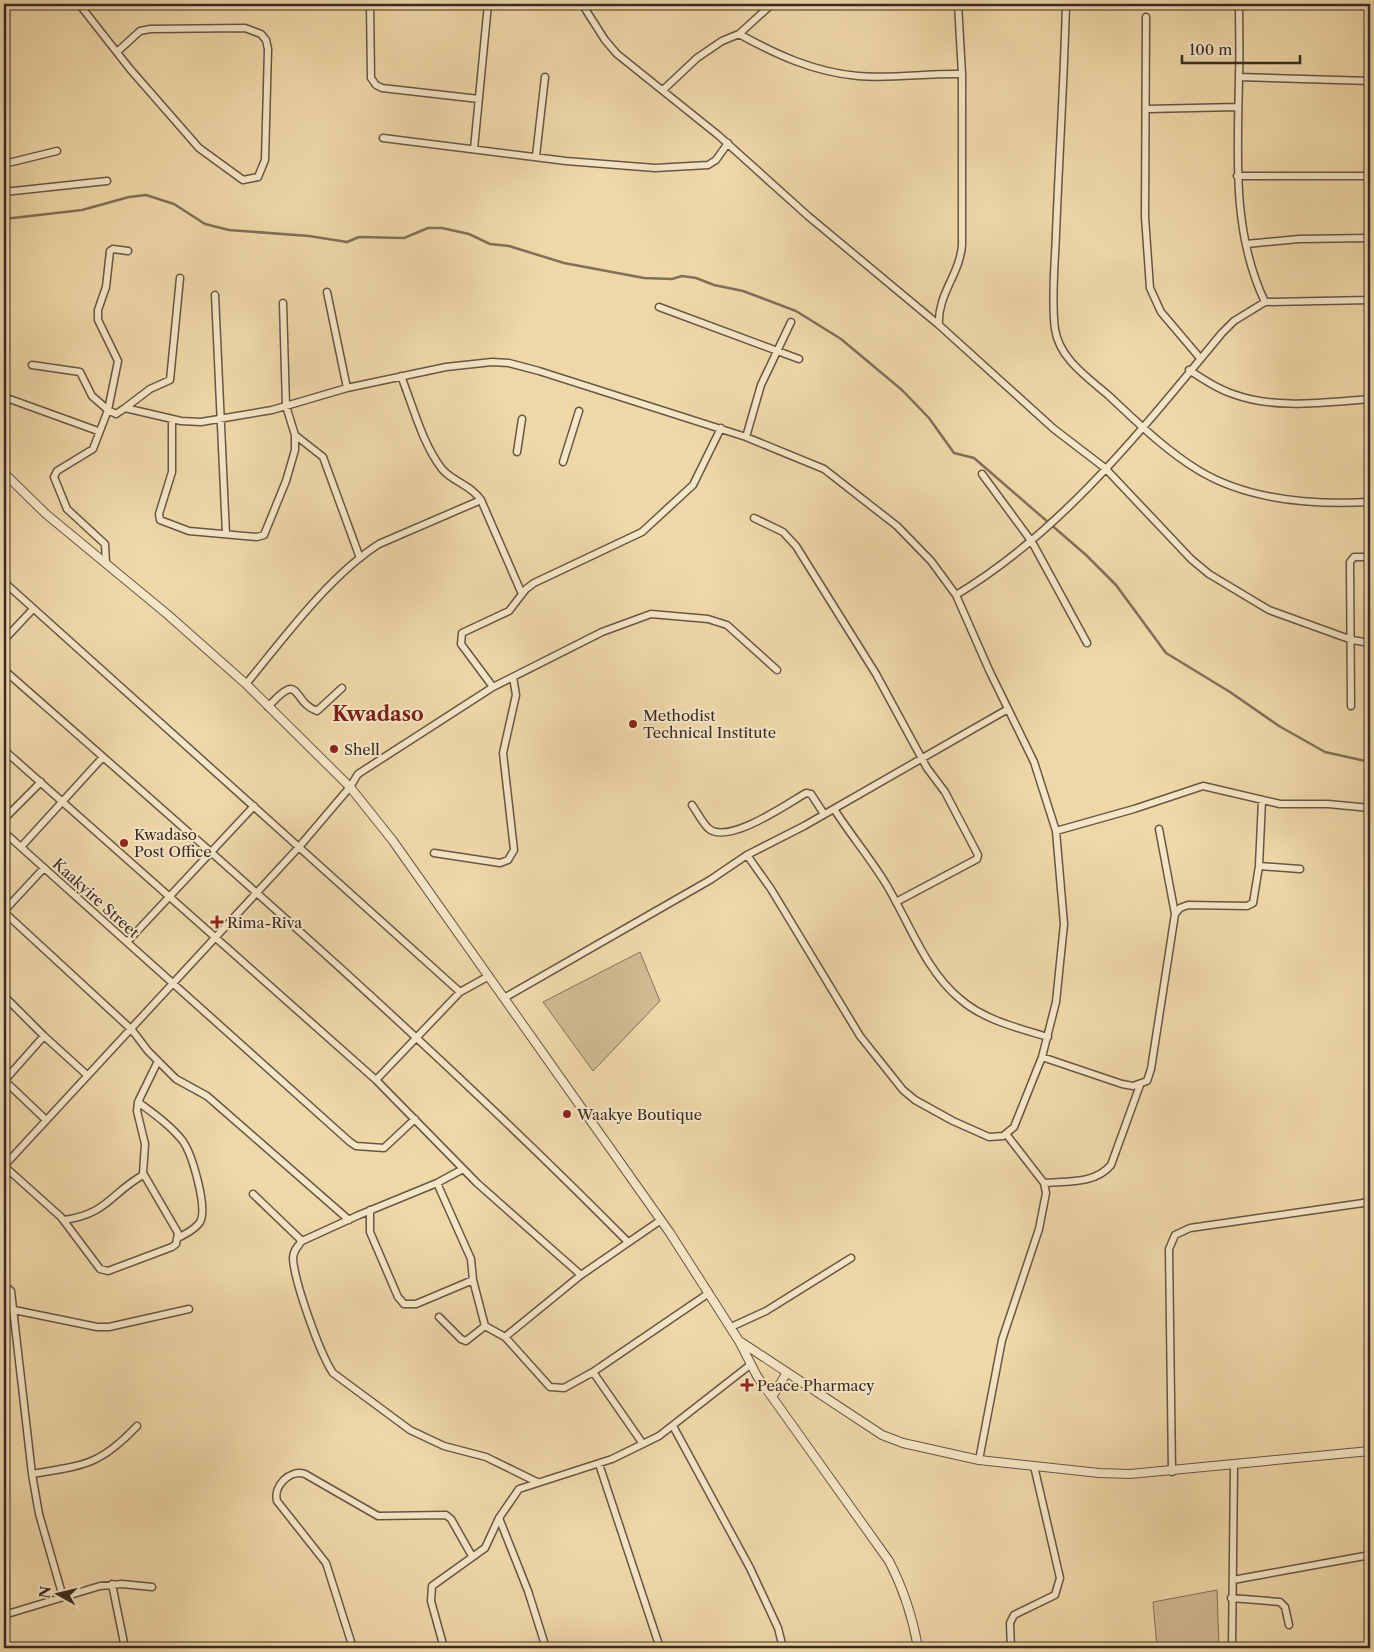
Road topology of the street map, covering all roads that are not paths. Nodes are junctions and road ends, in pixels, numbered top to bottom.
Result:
1 (79, 4) edge
2 (370, 4) edge
3 (488, 4) edge
4 (582, 4) edge
5 (772, 4) edge
6 (958, 4) edge
7 (1066, 4) edge
8 (1239, 4) edge
9 (1146, 17) dead end
10 (739, 34) junction
11 (118, 52) junction
12 (962, 74) junction
13 (545, 77) dead end
14 (1239, 77) junction
15 (1370, 80) edge
16 (663, 90) junction
17 (479, 99) junction
18 (1238, 107) junction
19 (1147, 109) junction
20 (383, 138) dead end
21 (728, 143) junction
22 (474, 149) junction
23 (57, 151) dead end
24 (536, 156) junction
25 (4, 164) edge
26 (1237, 176) junction
27 (1370, 176) edge
28 (107, 181) dead end
29 (4, 192) edge
30 (1370, 238) edge
31 (1246, 244) junction
32 (128, 251) dead end
33 (180, 278) dead end
34 (326, 292) dead end
35 (215, 294) dead end
36 (1370, 300) edge
37 (1265, 302) junction
38 (283, 303) dead end
39 (659, 306) dead end
40 (790, 322) dead end
41 (939, 325) junction
42 (777, 349) junction
43 (1200, 358) junction
44 (799, 359) dead end
45 (32, 365) dead end
46 (1189, 370) junction
47 (401, 376) junction
48 (347, 388) junction
49 (4, 397) edge
50 (1370, 399) edge
51 (286, 406) junction
52 (125, 408) junction
53 (108, 410) junction
54 (579, 411) dead end
55 (172, 418) junction
56 (522, 419) dead end
57 (220, 420) junction
58 (1142, 426) junction
59 (720, 428) junction
60 (98, 431) junction
61 (295, 435) junction
62 (746, 437) junction
63 (517, 452) dead end
64 (562, 462) dead end
65 (1105, 468) junction
66 (4, 472) edge
67 (982, 474) dead end
68 (481, 500) junction
69 (1370, 502) edge
70 (754, 518) dead end
71 (226, 534) junction
72 (1032, 542) junction
73 (1370, 556) edge
74 (360, 558) junction
75 (106, 563) junction
76 (4, 582) edge
77 (522, 594) junction
78 (956, 596) junction
79 (33, 609) junction
80 (4, 640) edge
81 (1352, 640) junction
82 (1087, 643) dead end
83 (1370, 643) edge
84 (4, 670) edge
85 (777, 670) dead end
86 (513, 677) junction
87 (246, 684) junction
88 (493, 687) junction
89 (342, 688) dead end
90 (1351, 706) dead end
91 (268, 707) junction
92 (1008, 709) junction
93 (4, 750) edge
94 (103, 757) junction
95 (922, 758) junction
96 (40, 782) junction
97 (350, 787) junction
98 (1262, 800) junction
99 (63, 801) junction
100 (692, 805) dead end
101 (254, 806) junction
102 (1370, 808) edge
103 (834, 809) junction
104 (824, 814) junction
105 (4, 819) edge
106 (1159, 829) dead end
107 (1056, 831) junction
108 (4, 832) edge
109 (21, 847) junction
110 (300, 847) junction
111 (211, 852) junction
112 (434, 854) dead end
113 (747, 856) junction
114 (1259, 866) junction
115 (44, 868) junction
116 (1300, 869) dead end
117 (257, 893) junction
118 (170, 896) junction
119 (896, 902) junction
120 (4, 911) edge
121 (1175, 914) junction
122 (216, 936) junction
123 (127, 942) junction
124 (489, 976) junction
125 (172, 983) junction
126 (460, 992) junction
127 (4, 996) edge
128 (504, 998) junction
129 (132, 1030) junction
130 (44, 1036) junction
131 (416, 1037) junction
132 (1048, 1037) junction
133 (1042, 1057) junction
134 (158, 1061) junction
135 (87, 1075) junction
136 (4, 1080) edge
137 (376, 1080) junction
138 (1140, 1085) junction
139 (138, 1102) junction
140 (45, 1119) junction
141 (415, 1119) junction
142 (1006, 1134) junction
143 (4, 1166) edge
144 (463, 1169) junction
145 (143, 1176) junction
146 (437, 1183) junction
147 (1044, 1183) junction
148 (253, 1194) dead end
149 (1370, 1202) edge
150 (370, 1210) junction
151 (64, 1220) junction
152 (349, 1220) junction
153 (661, 1220) junction
154 (178, 1238) junction
155 (302, 1241) junction
156 (628, 1242) junction
157 (851, 1258) dead end
158 (581, 1275) junction
159 (473, 1280) junction
160 (4, 1285) edge
161 (709, 1293) junction
162 (189, 1309) dead end
163 (14, 1310) junction
164 (439, 1318) dead end
165 (485, 1326) junction
166 (730, 1327) junction
167 (504, 1337) junction
168 (739, 1341) junction
169 (750, 1366) junction
170 (593, 1372) junction
171 (786, 1374) junction
172 (772, 1398) junction
173 (137, 1426) dead end
174 (673, 1426) junction
175 (642, 1444) junction
176 (1370, 1451) edge
177 (979, 1460) junction
178 (599, 1464) junction
179 (1034, 1466) junction
180 (1234, 1466) junction
181 (1172, 1472) junction
182 (32, 1474) junction
183 (537, 1482) junction
184 (500, 1518) junction
185 (1370, 1555) edge
186 (472, 1556) junction
187 (1233, 1580) junction
188 (112, 1584) junction
189 (152, 1587) dead end
190 (63, 1597) junction
191 (1232, 1598) junction
192 (4, 1615) edge
193 (1289, 1625) dead end
194 (124, 1648) edge
195 (353, 1648) edge
196 (444, 1648) edge
197 (546, 1648) edge
198 (660, 1648) edge
199 (783, 1648) edge
200 (918, 1648) edge
201 (1011, 1648) edge
202 (1232, 1648) edge

1 - 11 street
2 - 17 street
3 - 17 street
4 - 16 street
5 - 10 street
6 - 12 street
7 - 58 street
8 - 14 street
9 - 19 street
10 - 12 street
10 - 16 street
11 - 11 street
12 - 41 street
13 - 24 street
14 - 15 street
14 - 18 street
16 - 21 street
17 - 22 street
18 - 19 street
18 - 26 street
19 - 43 street
20 - 22 street
21 - 24 street
21 - 41 street
22 - 24 street
23 - 25 street
26 - 27 street
26 - 31 street
28 - 29 street
30 - 31 street
31 - 37 street
32 - 53 street
33 - 52 street
34 - 48 street
35 - 57 street
36 - 37 street
37 - 43 street
38 - 51 street
39 - 42 street
40 - 42 street
41 - 65 street
42 - 44 street
42 - 62 street
43 - 46 street
45 - 53 street
46 - 50 street
46 - 58 street
47 - 48 street
47 - 59 street
47 - 68 street
48 - 51 street
49 - 60 street
51 - 57 street
51 - 61 street
52 - 53 street
52 - 55 street
53 - 60 street
54 - 64 street
55 - 57 street
55 - 71 street
56 - 63 street
57 - 71 street
58 - 65 street
58 - 69 street
59 - 62 street
59 - 77 street
60 - 75 street
61 - 71 street
61 - 74 street
62 - 78 street
65 - 72 street
65 - 81 street
66 - 75 street
67 - 72 street
68 - 74 street
68 - 77 street
70 - 95 street
72 - 78 street
72 - 82 street
73 - 81 street
74 - 87 street
75 - 87 street
76 - 79 street
77 - 88 street
78 - 92 street
79 - 80 street
79 - 101 street
81 - 83 street
81 - 90 street
84 - 94 street
85 - 86 street
86 - 88 street
86 - 112 street
87 - 91 street
88 - 97 street
89 - 91 street
91 - 97 street
92 - 95 street
92 - 107 street
93 - 96 street
94 - 99 street
94 - 111 street
95 - 103 street
95 - 119 street
96 - 99 street
96 - 105 street
97 - 110 street
97 - 124 street
98 - 102 street
98 - 107 street
98 - 114 street
99 - 109 street
99 - 118 street
100 - 104 street
101 - 110 street
101 - 111 street
103 - 104 street
103 - 119 street
104 - 113 street
106 - 121 street
107 - 132 street
108 - 109 street, Kaakyire Street
109 - 115 street, Kaakyire Street
110 - 117 street
110 - 126 street
111 - 117 street
111 - 118 street
113 - 128 street
113 - 142 street
114 - 116 street
114 - 121 street
115 - 120 street
115 - 123 street, Kaakyire Street
117 - 122 street
117 - 131 street
118 - 122 street
118 - 123 street
119 - 132 street
120 - 129 street
121 - 138 street
122 - 125 street
122 - 137 street
123 - 125 street, Kaakyire Street
124 - 126 street
124 - 128 street
125 - 129 street
125 - 141 street, Kaakyire Street
126 - 131 street
127 - 130 street
128 - 153 street
129 - 134 street
129 - 135 street
130 - 135 street
130 - 136 street
131 - 137 street
131 - 156 street
132 - 133 street
133 - 138 street
133 - 142 street
134 - 139 street
134 - 152 street
135 - 140 street
136 - 140 street
137 - 141 street
138 - 147 street
139 - 145 street
139 - 154 street
140 - 143 street
141 - 144 street
142 - 147 street
143 - 151 street
144 - 146 street
144 - 158 street
145 - 151 street
145 - 154 street
146 - 150 street
146 - 159 street
147 - 177 street
148 - 155 street
149 - 181 street
150 - 152 street
150 - 159 street
151 - 154 street
152 - 155 street
153 - 156 street
153 - 161 street
155 - 183 street
156 - 158 street
157 - 166 street
158 - 167 street
159 - 165 street
160 - 163 street
161 - 166 street
161 - 170 street
162 - 163 street
163 - 182 street
164 - 165 street
165 - 167 street
166 - 168 street
167 - 170 street
168 - 169 street
168 - 171 street
169 - 172 street
169 - 174 street
170 - 175 street
171 - 172 street
171 - 177 street
172 - 200 street
173 - 182 street
174 - 175 street
174 - 199 street
175 - 178 street
176 - 180 street
177 - 179 street
178 - 183 street
178 - 198 street
179 - 181 street
179 - 201 street
180 - 181 street
180 - 187 street
182 - 190 street
183 - 184 street
184 - 186 street
184 - 197 street
185 - 187 street
186 - 195 street
186 - 196 street
187 - 191 street
188 - 189 street
188 - 190 street
188 - 194 street
190 - 192 street
191 - 193 street
191 - 202 street

